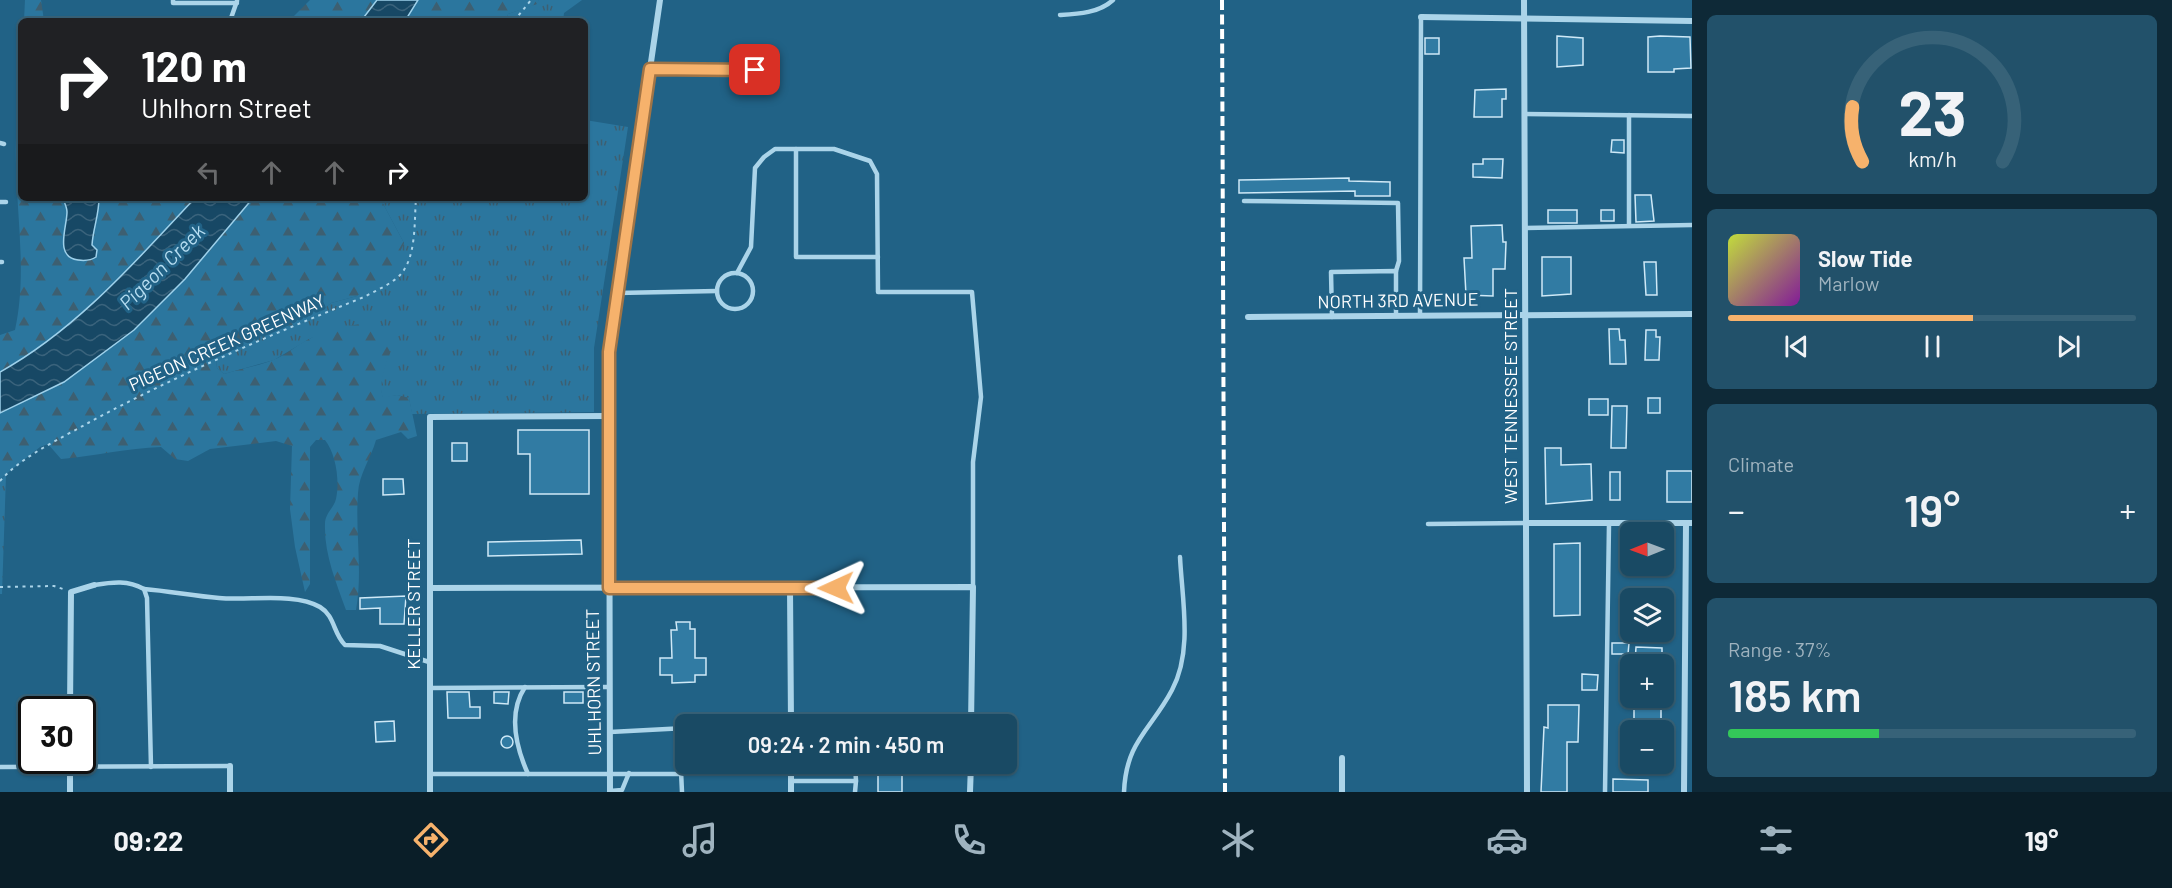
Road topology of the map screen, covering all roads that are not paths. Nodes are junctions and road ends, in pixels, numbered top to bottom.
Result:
1 (173, 0) edge
2 (660, 0) edge
3 (1113, 0) edge
4 (1524, 0) edge
5 (237, 1) edge
6 (1060, 15) dead end
7 (1421, 16) joint
8 (231, 18) edge
9 (1524, 19) junction
10 (1692, 21) edge
11 (650, 69) junction
12 (755, 70) dead end
13 (1525, 114) junction
14 (1629, 115) junction
15 (1692, 116) edge
16 (796, 149) junction
17 (1244, 201) dead end
18 (1629, 225) junction
19 (1692, 225) edge
20 (1525, 228) junction
21 (878, 257) junction
22 (1396, 271) junction
23 (737, 273) junction
24 (717, 291) junction
25 (617, 293) junction
26 (1526, 314) junction
27 (1692, 314) edge
28 (1420, 315) junction
29 (1396, 316) junction
30 (1248, 317) dead end
31 (1332, 317) junction
32 (608, 416) junction
33 (1527, 523) junction
34 (1689, 523) edge
35 (1428, 524) dead end
36 (1609, 524) junction
37 (1180, 557) dead end
38 (94, 585) joint
39 (973, 587) junction
40 (429, 588) junction
41 (609, 588) junction
42 (790, 588) junction
43 (144, 589) junction
44 (429, 662) junction
45 (525, 687) junction
46 (609, 687) junction
47 (430, 688) junction
48 (70, 696) edge
49 (791, 714) edge
50 (971, 714) edge
51 (675, 729) edge
52 (610, 732) junction
53 (1342, 758) dead end
54 (18, 765) edge
55 (96, 765) edge
56 (0, 766) edge
57 (230, 766) joint
58 (151, 767) junction
59 (610, 773) junction
60 (629, 773) junction
61 (70, 774) edge
62 (430, 774) junction
63 (528, 774) junction
64 (675, 774) edge
65 (681, 774) edge
66 (791, 774) edge
67 (855, 774) edge
68 (971, 774) edge
69 (791, 781) junction
70 (855, 781) junction
71 (610, 791) edge
72 (70, 792) edge
73 (230, 792) edge
74 (430, 792) edge
75 (682, 792) edge
76 (792, 792) edge
77 (855, 792) edge
78 (970, 792) edge
79 (1124, 792) edge
80 (1342, 792) edge
81 (1527, 792) edge
82 (1605, 792) edge
83 (1684, 792) edge

1 - 5 lane
2 - 11 street, UHLHORN STREET
3 - 6 lane
4 - 9 street, WEST TENNESSEE STREET
5 - 8 lane
7 - 9 street
7 - 28 lane
9 - 10 street
9 - 13 street, WEST TENNESSEE STREET
11 - 12 lane
11 - 25 street, UHLHORN STREET
13 - 14 lane
13 - 20 street, WEST TENNESSEE STREET
14 - 15 lane
14 - 18 lane
16 - 21 lane
16 - 21 lane
16 - 23 lane
17 - 22 lane
18 - 19 lane
18 - 20 lane
20 - 26 street, WEST TENNESSEE STREET
21 - 39 lane
22 - 29 lane
22 - 31 lane
23 - 24 lane
23 - 24 lane
24 - 25 lane
25 - 32 street, UHLHORN STREET
26 - 27 street, NORTH 3RD AVENUE
26 - 28 street, NORTH 3RD AVENUE
26 - 33 street, WEST TENNESSEE STREET
28 - 29 street, NORTH 3RD AVENUE
29 - 31 street, NORTH 3RD AVENUE
30 - 31 street, NORTH 3RD AVENUE
32 - 40 street, KELLER STREET
32 - 41 street, UHLHORN STREET
33 - 35 lane
33 - 36 street
33 - 81 street, WEST TENNESSEE STREET
34 - 36 street
34 - 83 street
36 - 82 lane
37 - 79 lane
38 - 43 lane
38 - 48 street
39 - 42 street
39 - 50 street
40 - 41 street
40 - 44 street, KELLER STREET
41 - 42 street
41 - 46 street, UHLHORN STREET
42 - 49 street
43 - 44 lane
43 - 58 lane
44 - 47 street, KELLER STREET
45 - 46 lane
45 - 47 lane
45 - 63 lane
46 - 52 street, UHLHORN STREET
47 - 62 street, KELLER STREET
51 - 52 lane
52 - 59 street, UHLHORN STREET
53 - 80 street
54 - 56 lane
55 - 58 lane
57 - 58 lane
57 - 73 street
59 - 60 lane
59 - 63 lane
59 - 71 street, UHLHORN STREET
60 - 64 lane
60 - 71 lane
61 - 72 street
62 - 63 lane
62 - 74 street, KELLER STREET
65 - 75 lane
66 - 69 street
67 - 70 lane
68 - 78 street
69 - 70 lane
69 - 76 street
70 - 77 lane

